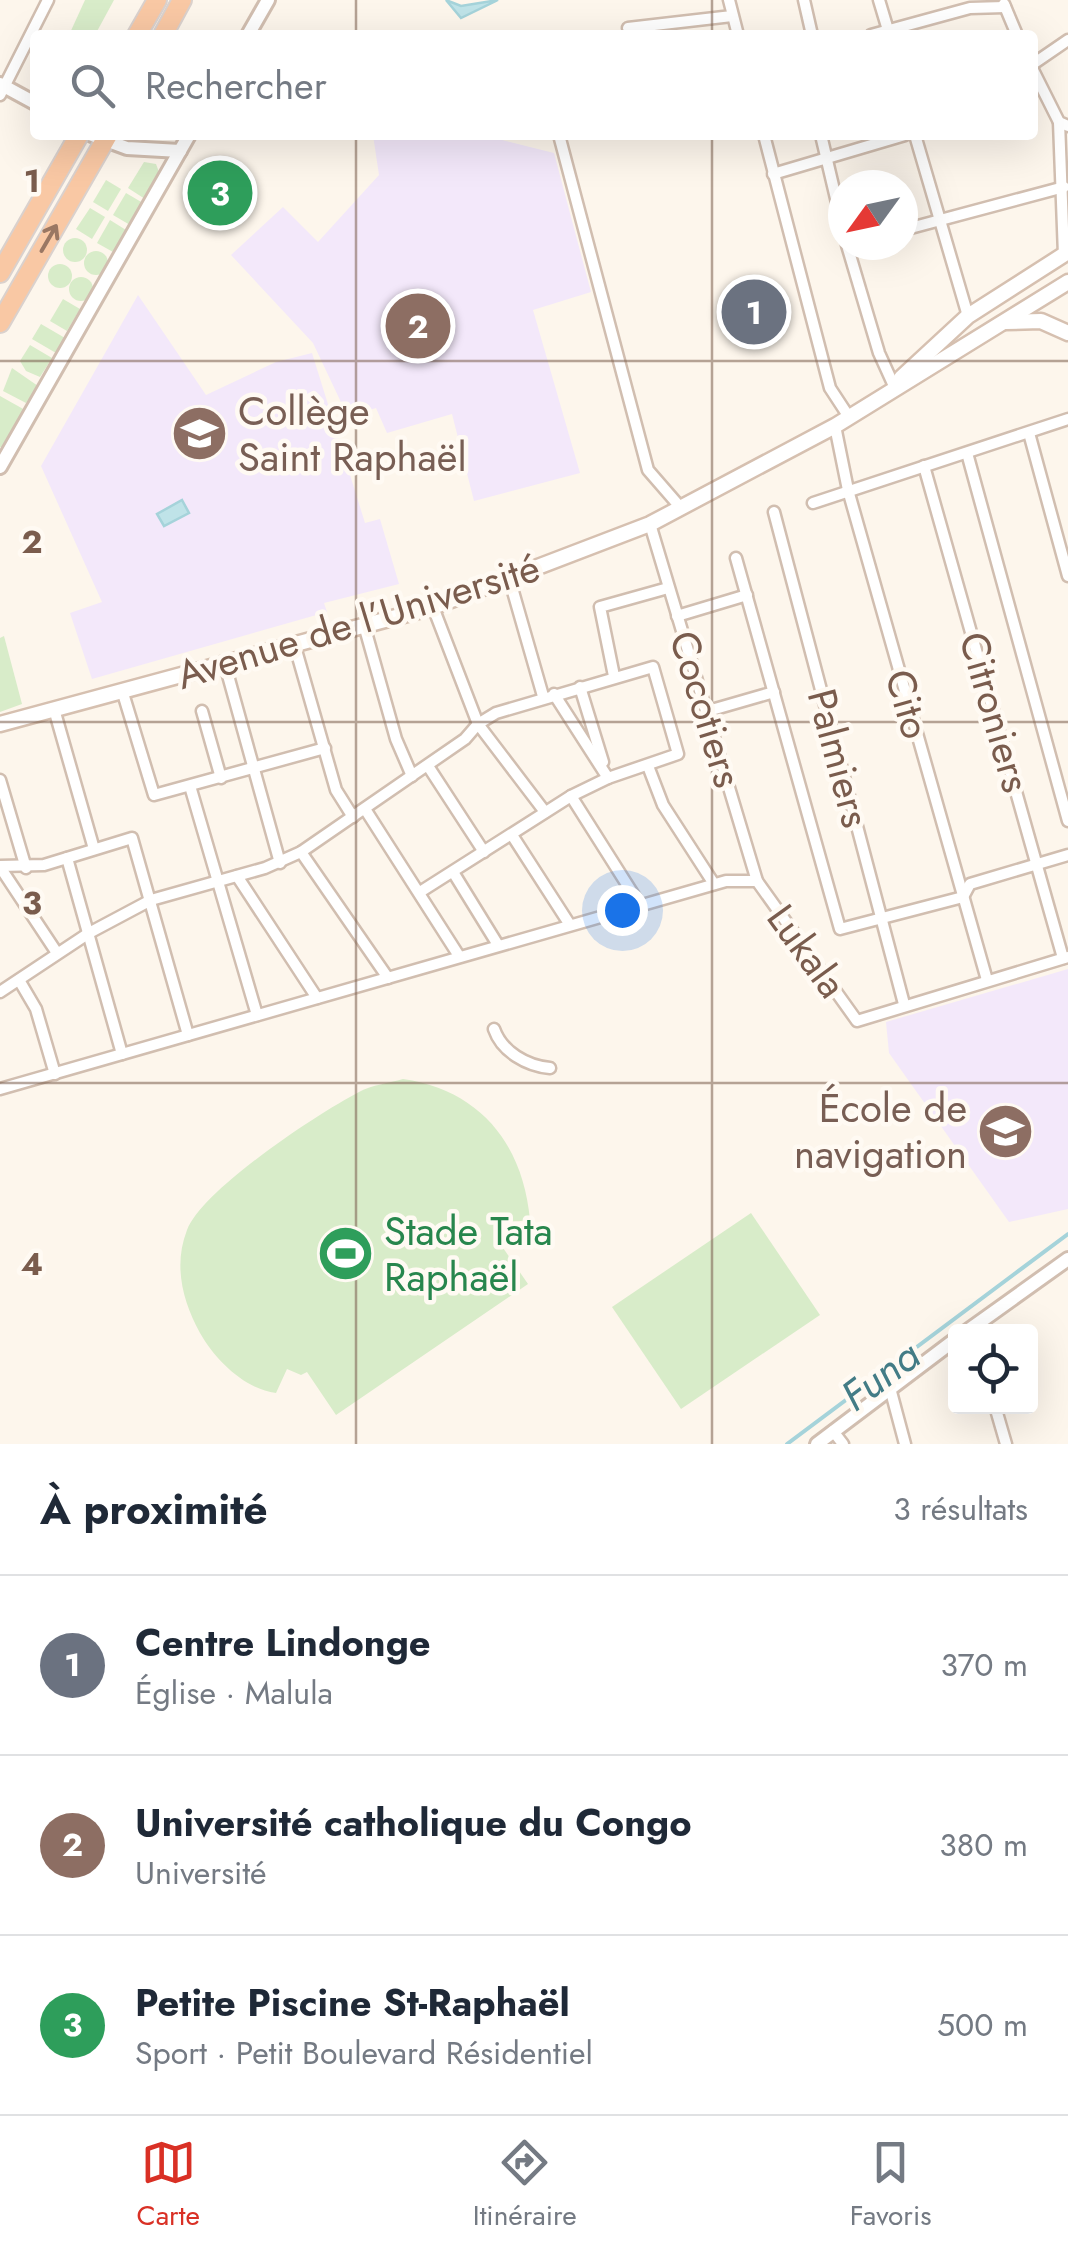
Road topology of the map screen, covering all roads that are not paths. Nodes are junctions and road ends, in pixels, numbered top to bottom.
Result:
1 (48, 0) edge
2 (157, 0) edge
3 (182, 0) edge
4 (268, 0) edge
5 (729, 0) edge
6 (804, 0) edge
7 (879, 0) edge
8 (1004, 4) edge
9 (732, 16) junction
10 (628, 28) dead end
11 (32, 30) edge
12 (140, 30) edge
13 (166, 30) edge
14 (251, 30) edge
15 (736, 30) edge
16 (811, 30) edge
17 (895, 30) edge
18 (1015, 30) edge
19 (30, 34) edge
20 (1068, 40) edge
21 (1038, 63) edge
22 (1, 88) edge
23 (1038, 93) edge
24 (30, 101) edge
25 (1064, 124) edge
26 (77, 140) edge
27 (99, 140) edge
28 (110, 140) edge
29 (186, 140) edge
30 (559, 140) edge
31 (765, 140) edge
32 (822, 140) edge
33 (875, 140) edge
34 (916, 140) edge
35 (180, 151) junction
36 (827, 158) junction
37 (830, 170) edge
38 (774, 174) junction
39 (1064, 187) junction
40 (940, 219) junction
41 (918, 226) edge
42 (1066, 254) edge
43 (854, 260) edge
44 (0, 274) edge
45 (1068, 283) edge
46 (968, 316) junction
47 (0, 323) edge
48 (1000, 323) junction
49 (1068, 333) edge
50 (894, 386) junction
51 (849, 416) junction
52 (1068, 420) edge
53 (835, 426) junction
54 (1029, 433) junction
55 (967, 452) junction
56 (0, 466) edge
57 (924, 466) junction
58 (848, 490) junction
59 (812, 503) dead end
60 (681, 508) junction
61 (774, 512) dead end
62 (653, 531) junction
63 (1063, 539) edge
64 (736, 558) dead end
65 (1068, 576) edge
66 (510, 581) junction
67 (668, 588) junction
68 (747, 595) junction
69 (433, 607) junction
70 (677, 616) junction
71 (364, 625) junction
72 (294, 643) junction
73 (224, 662) junction
74 (614, 676) junction
75 (580, 687) junction
76 (122, 690) junction
77 (774, 692) junction
78 (548, 695) junction
79 (54, 709) junction
80 (202, 711) dead end
81 (708, 711) junction
82 (0, 724) edge
83 (478, 724) junction
84 (325, 748) junction
85 (428, 766) junction
86 (648, 766) junction
87 (256, 768) junction
88 (412, 776) junction
89 (222, 778) junction
90 (608, 778) junction
91 (0, 780) edge
92 (190, 786) junction
93 (570, 796) junction
94 (365, 809) junction
95 (545, 812) junction
96 (353, 817) junction
97 (1068, 822) edge
98 (512, 835) junction
99 (94, 849) junction
100 (301, 852) junction
101 (484, 852) junction
102 (1068, 855) edge
103 (67, 858) junction
104 (280, 863) junction
105 (1038, 863) junction
106 (0, 867) edge
107 (26, 868) junction
108 (453, 872) junction
109 (237, 876) junction
110 (217, 880) junction
111 (757, 881) junction
112 (714, 884) junction
113 (420, 892) junction
114 (963, 898) junction
115 (150, 900) junction
116 (640, 905) junction
117 (882, 918) junction
118 (570, 925) junction
119 (89, 933) junction
120 (498, 945) junction
121 (57, 953) junction
122 (459, 956) junction
123 (1066, 957) edge
124 (388, 978) junction
125 (18, 980) junction
126 (988, 980) junction
127 (0, 992) edge
128 (316, 998) junction
129 (904, 1004) junction
130 (258, 1016) junction
131 (494, 1029) dead end
132 (188, 1035) junction
133 (122, 1054) junction
134 (550, 1068) dead end
135 (54, 1074) junction
136 (0, 1088) edge
137 (1066, 1260) edge
138 (1068, 1276) edge
139 (978, 1324) edge
140 (948, 1345) edge
141 (890, 1388) junction
142 (997, 1414) edge
143 (833, 1432) junction
144 (817, 1444) edge
145 (843, 1444) edge
146 (906, 1444) edge
147 (1006, 1444) edge

1 - 11 street
2 - 12 highway
3 - 13 highway
4 - 14 street
5 - 9 street
6 - 16 street
7 - 17 street
8 - 17 street
8 - 18 street
9 - 10 street
9 - 15 street
19 - 22 street
20 - 21 street
22 - 24 street
23 - 25 street
25 - 39 street
26 - 44 highway
47 -> 27 highway
28 - 35 street
29 - 35 street
30 - 60 street
31 - 38 street
32 - 36 street
33 - 36 street
34 - 40 street
35 - 56 street
36 - 37 street
36 - 38 street
38 - 51 street
39 - 40 street
39 - 42 street
40 - 41 street
40 - 46 street
42 - 45 main road
42 - 46 main road
43 - 50 street
45 - 48 main road, Avenue de l’Université
46 - 50 main road
48 - 49 main road
48 - 50 main road, Avenue de l’Université
50 - 51 main road, Avenue de l’Université
51 - 53 main road, Avenue de l’Université
52 - 54 street
53 - 58 street, Cito
53 - 60 main road, Avenue de l’Université
54 - 55 street
54 - 63 street
55 - 57 street
55 - 97 street
57 - 58 street
57 - 105 street, Citroniers
58 - 59 street
58 - 114 street, Cito
60 - 62 main road, Avenue de l’Université
61 - 117 street, Palmiers
62 - 66 main road, Avenue de l’Université
62 - 67 street, Cocotiers
63 - 65 street
64 - 68 street
66 - 69 main road, Avenue de l’Université
66 - 78 street
67 - 70 street, Cocotiers
67 - 74 street
68 - 70 street
68 - 77 street
69 - 71 main road, Avenue de l’Université
69 - 83 street
70 - 81 street, Cocotiers
71 - 72 main road, Avenue de l’Université
71 - 88 street
72 - 73 main road, Avenue de l’Université
72 - 84 street
73 - 76 main road, Avenue de l’Université
73 - 87 street
74 - 75 street
74 - 86 street
75 - 78 street
75 - 90 street
76 - 79 main road, Avenue de l’Université
76 - 92 street
77 - 81 street
77 - 117 street
78 - 83 street
78 - 90 street
79 - 82 main road, Avenue de l’Université
79 - 99 street
80 - 89 street
81 - 111 street, Cocotiers
83 - 85 street
83 - 95 street
84 - 87 street
84 - 96 street
85 - 88 street
85 - 101 street
86 - 90 street
86 - 112 street
87 - 89 street
87 - 104 street
88 - 94 street
89 - 92 street
90 - 93 street
91 - 107 street
92 - 110 street
93 - 95 street
93 - 116 street
94 - 96 street
94 - 113 street
95 - 98 street
96 - 100 street
98 - 101 street
98 - 118 street
99 - 103 street
99 - 115 street
100 - 104 street
100 - 124 street
101 - 108 street
102 - 105 street
103 - 107 street
103 - 119 street
104 - 109 street
105 - 114 street
105 - 123 street, Citroniers
106 - 107 street
106 - 121 street
108 - 113 street
108 - 120 street
109 - 110 street
109 - 128 street
110 - 115 street
110 - 130 street
111 - 112 street
111 - 129 street, Lukala
112 - 116 street
113 - 122 street
114 - 117 street
114 - 126 street, Cito
115 - 119 street
115 - 132 street
116 - 118 street
117 - 129 street, Palmiers
118 - 120 street
119 - 121 street
119 - 133 street
120 - 122 street
121 - 125 street
122 - 124 street
123 - 126 street
124 - 128 street
125 - 127 street
125 - 135 street
126 - 129 street
128 - 130 street
130 - 132 street
131 - 134 street
132 - 133 street
133 - 135 street
135 - 136 street
137 - 138 street
137 - 139 street
140 - 141 street
141 - 143 street
141 - 146 street
142 - 147 street
143 - 144 street
143 - 145 street

